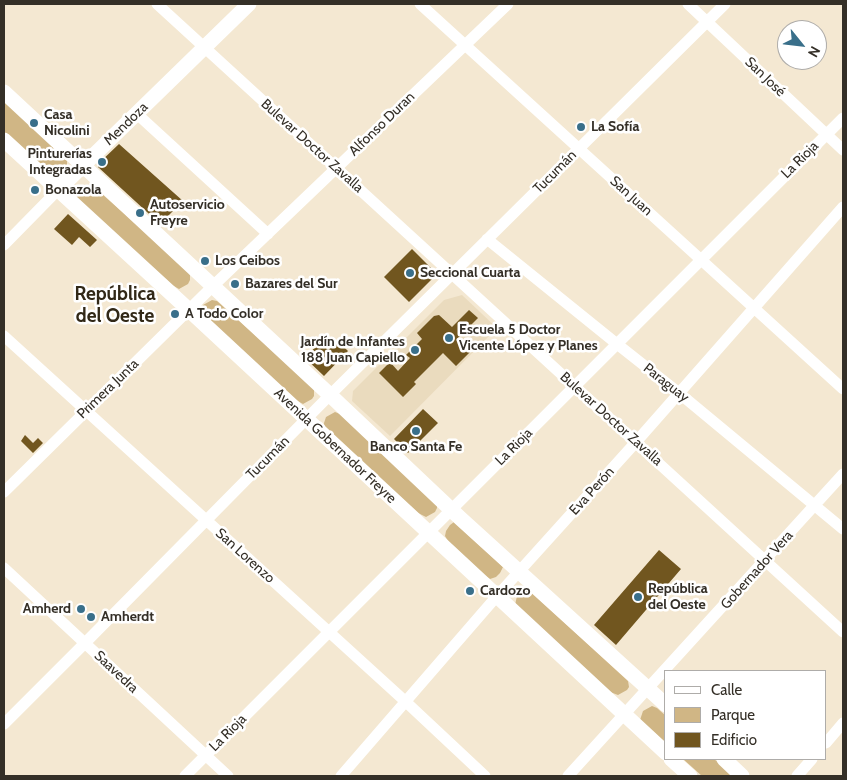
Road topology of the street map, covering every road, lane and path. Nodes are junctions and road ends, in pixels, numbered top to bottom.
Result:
1 (157, 4) edge
2 (249, 4) edge
3 (420, 4) edge
4 (508, 4) edge
5 (688, 4) edge
6 (726, 4) edge
7 (707, 22) junction
8 (464, 45) junction
9 (205, 48) junction
10 (4, 92) edge
11 (136, 113) junction
12 (843, 118) edge
13 (826, 135) junction
14 (4, 140) edge
15 (578, 148) junction
16 (843, 150) edge
17 (83, 165) junction
18 (336, 168) junction
19 (57, 191) junction
20 (843, 207) edge
21 (268, 234) junction
22 (487, 239) junction
23 (4, 245) edge
24 (701, 259) junction
25 (453, 274) junction
26 (213, 286) junction
27 (754, 309) junction
28 (190, 310) junction
29 (4, 336) edge
30 (617, 344) junction
31 (575, 386) junction
32 (843, 389) edge
33 (679, 392) junction
34 (330, 395) junction
35 (86, 411) junction
36 (307, 420) junction
37 (636, 442) junction
38 (843, 474) edge
39 (4, 492) edge
40 (815, 505) junction
41 (452, 510) junction
42 (206, 521) junction
43 (843, 529) edge
44 (429, 534) junction
45 (766, 561) junction
46 (4, 568) edge
47 (520, 572) junction
48 (497, 596) junction
49 (329, 632) junction
50 (843, 632) edge
51 (85, 643) junction
52 (665, 670) edge
53 (664, 671) edge
54 (648, 688) junction
55 (406, 702) junction
56 (664, 703) edge
57 (624, 714) junction
58 (843, 722) edge
59 (4, 724) edge
60 (827, 742) edge
61 (664, 751) edge
62 (206, 755) junction
63 (673, 760) edge
64 (725, 760) edge
65 (811, 760) edge
66 (185, 776) edge
67 (228, 776) edge
68 (341, 776) edge
69 (485, 776) edge
70 (568, 776) edge
71 (690, 776) edge
72 (742, 776) edge
73 (797, 776) edge

1 - 9 street, Bulevar Doctor Zavalla
2 - 9 main road, Mendoza
3 - 8 street, San Juan
4 - 8 street, Alfonso Duran
5 - 7 street, San José
6 - 7 street, Tucumán
7 - 13 street, San José
7 - 15 street, Tucumán
8 - 15 street, San Juan
8 - 18 street, Alfonso Duran
9 - 11 main road, Mendoza
9 - 18 street, Bulevar Doctor Zavalla
10 - 17 main road
11 - 17 main road, Mendoza
11 - 21 street
12 - 13 street, La Rioja
13 - 16 street, San José
13 - 24 street, La Rioja
14 - 19 main road, Avenida Gobernador Freyre
15 - 22 street, Tucumán
15 - 24 street, San Juan
17 - 19 main road, Mendoza
17 - 26 main road
18 - 21 street, Alfonso Duran
18 - 25 street, Bulevar Doctor Zavalla
19 - 23 street, Mendoza
19 - 28 main road, Avenida Gobernador Freyre
20 - 27 street, Eva Perón
21 - 26 street, Alfonso Duran
22 - 25 street, Tucumán
22 - 30 street, Paraguay
24 - 27 street, San Juan
24 - 30 street, La Rioja
25 - 31 street, Bulevar Doctor Zavalla
25 - 34 street, Tucumán
26 - 28 street, Primera Junta
26 - 34 main road
27 - 32 street, San Juan
27 - 33 street, Eva Perón
28 - 35 street, Primera Junta
28 - 36 main road, Avenida Gobernador Freyre
29 - 35 street, San Lorenzo
30 - 31 street, La Rioja
30 - 33 street, Paraguay
31 - 37 street, Bulevar Doctor Zavalla
31 - 41 street, La Rioja
33 - 37 street, Eva Perón
33 - 40 street, Paraguay
34 - 36 street, Tucumán
34 - 41 main road
35 - 39 street, Primera Junta
35 - 42 street, San Lorenzo
36 - 42 street, Tucumán
36 - 44 main road, Avenida Gobernador Freyre
37 - 45 street, Bulevar Doctor Zavalla
37 - 47 street, Eva Perón
38 - 40 street, Gobernador Vera
40 - 43 street, Paraguay
40 - 45 street, Gobernador Vera
41 - 44 street, La Rioja
41 - 47 main road
42 - 49 street, San Lorenzo
42 - 51 street, Tucumán
44 - 48 main road, Avenida Gobernador Freyre
44 - 49 street, La Rioja
45 - 50 street, Bulevar Doctor Zavalla
45 - 52 street, Gobernador Vera
46 - 51 street, Saavedra
47 - 48 street, Eva Perón
47 - 54 main road
48 - 55 street, Eva Perón
48 - 57 main road, Avenida Gobernador Freyre
49 - 55 street, San Lorenzo
49 - 62 street, La Rioja
51 - 59 street, Tucumán
51 - 62 street, Saavedra
53 - 54 street, Gobernador Vera
54 - 56 main road
54 - 57 street, Gobernador Vera
55 - 68 street, Eva Perón
55 - 69 street, San Lorenzo
57 - 61 main road, Avenida Gobernador Freyre
57 - 70 street, Gobernador Vera
58 - 60 street
62 - 66 street, La Rioja
62 - 67 street, Saavedra
63 - 71 main road
64 - 72 main road
65 - 73 street

